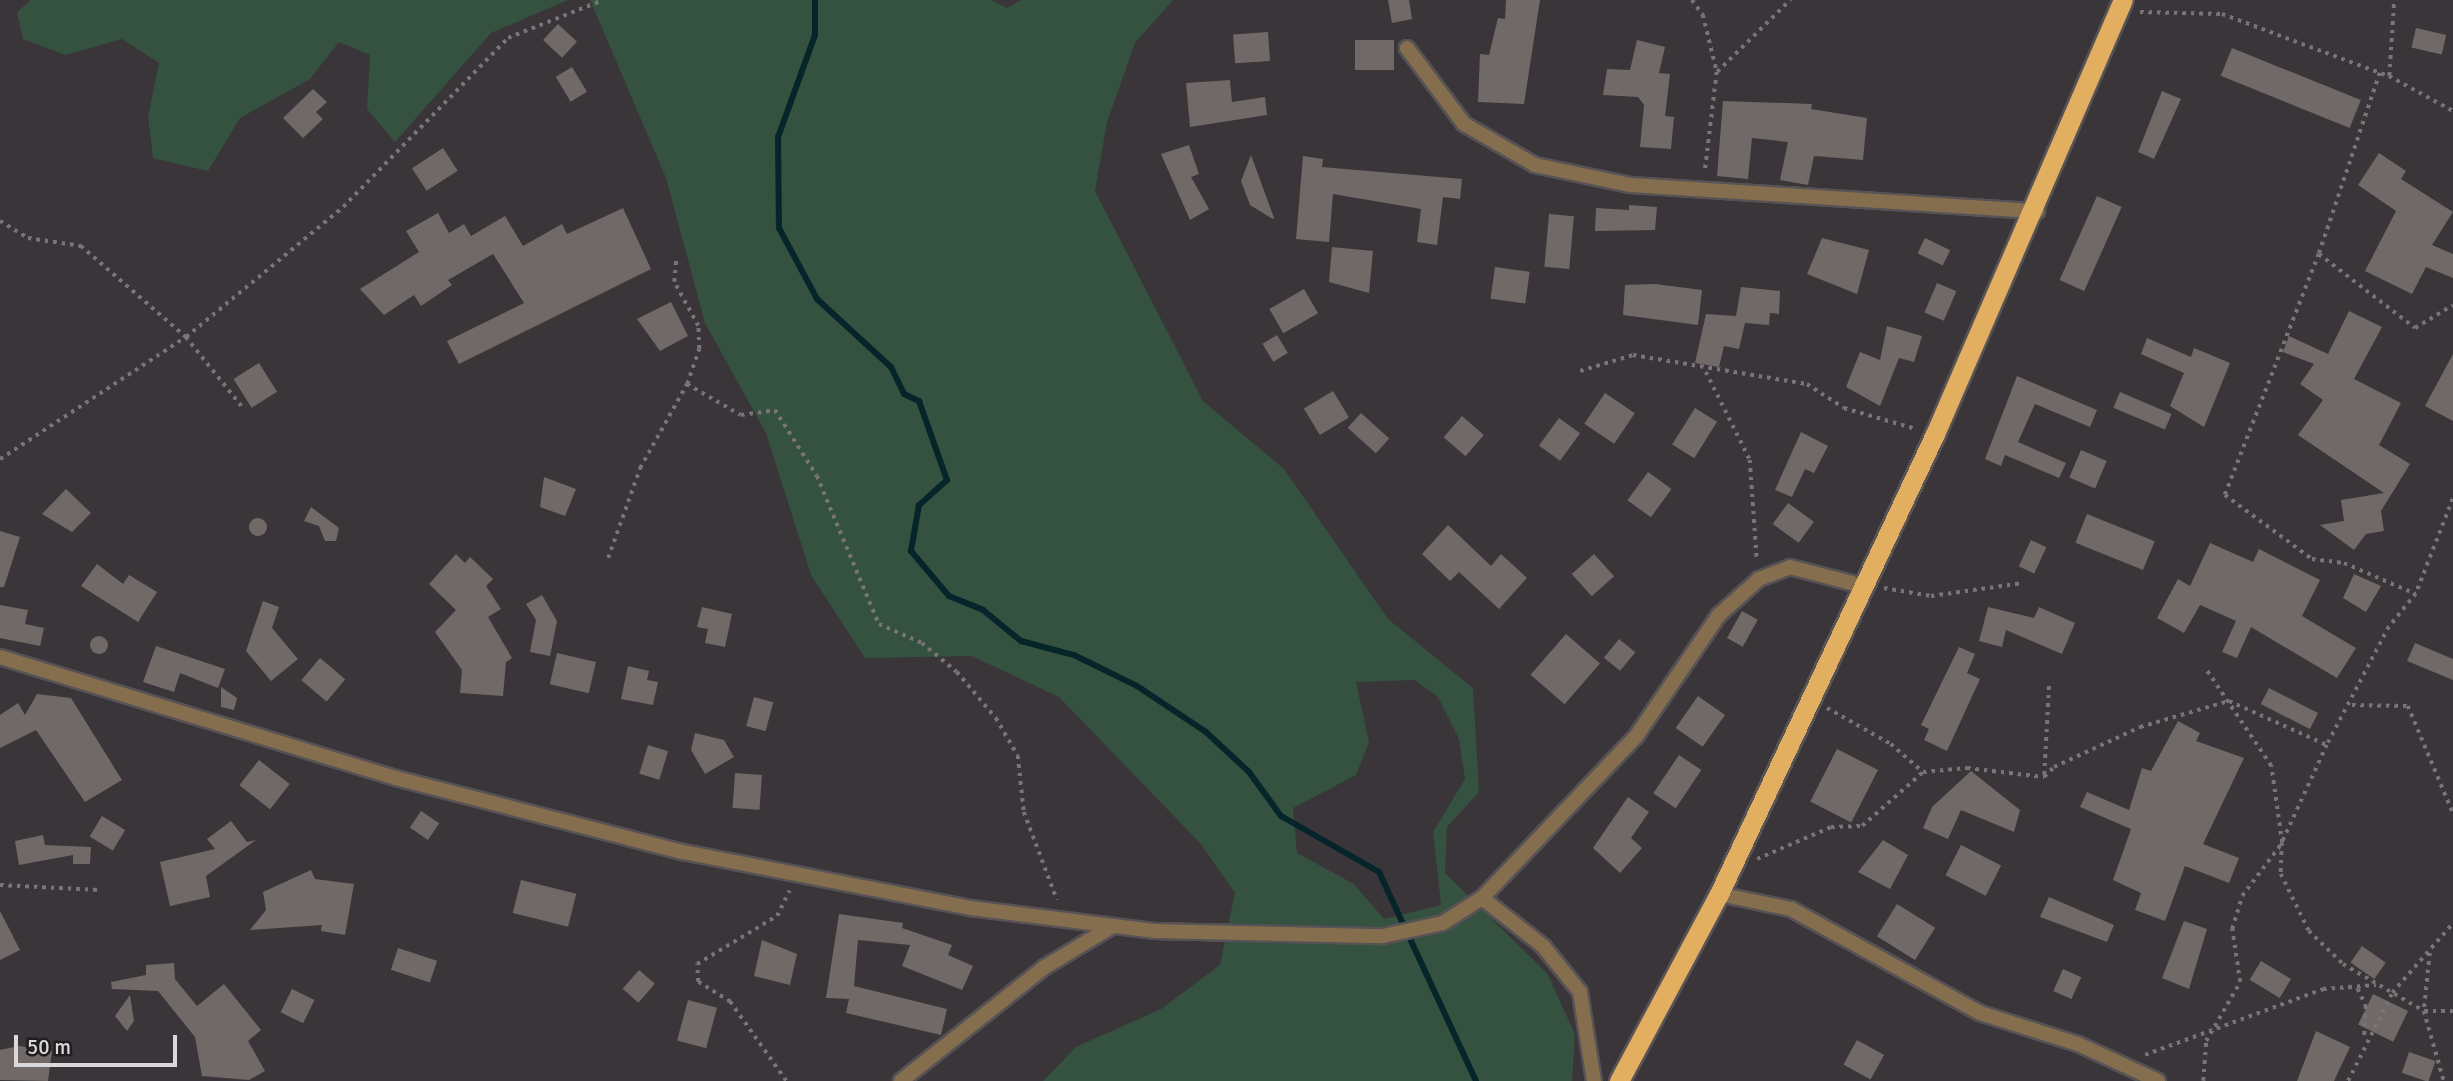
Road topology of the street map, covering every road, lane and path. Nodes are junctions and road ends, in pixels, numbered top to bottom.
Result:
1 (603, 0) edge
2 (1692, 0) edge
3 (1790, 0) edge
4 (2394, 0) edge
5 (2122, 7) edge
6 (1407, 48) dead end
7 (1717, 72) junction
8 (2380, 73) junction
9 (2389, 76) junction
10 (2453, 111) edge
11 (1703, 191) junction
12 (2037, 211) junction
13 (0, 221) edge
14 (2319, 254) junction
15 (676, 259) dead end
16 (2453, 305) edge
17 (186, 337) junction
18 (1580, 371) dead end
19 (1705, 372) junction
20 (687, 384) junction
21 (243, 408) dead end
22 (1935, 434) junction
23 (0, 459) edge
24 (2453, 499) edge
25 (608, 558) dead end
26 (1759, 579) junction
27 (2024, 583) dead end
28 (1859, 585) junction
29 (2416, 594) junction
30 (0, 657) edge
31 (2205, 668) dead end
32 (2049, 684) dead end
33 (1806, 697) junction
34 (2229, 701) junction
35 (2351, 705) junction
36 (2327, 745) junction
37 (1923, 772) junction
38 (2044, 777) junction
39 (2453, 813) edge
40 (2283, 843) junction
41 (1747, 869) dead end
42 (797, 874) junction
43 (0, 885) edge
44 (99, 890) dead end
45 (1719, 894) junction
46 (1482, 898) junction
47 (1062, 919) junction
48 (2453, 923) edge
49 (1113, 926) junction
50 (2430, 953) junction
51 (2342, 986) junction
52 (2380, 986) junction
53 (2392, 993) junction
54 (2424, 1011) junction
55 (2453, 1011) edge
56 (2214, 1030) junction
57 (2364, 1042) junction
58 (2120, 1060) junction
59 (786, 1081) edge
60 (901, 1081) edge
61 (1594, 1081) edge
62 (1619, 1081) edge
63 (2158, 1081) edge
64 (2203, 1081) edge
65 (2348, 1081) edge
66 (2444, 1081) edge

1 - 17 path
2 - 7 path
3 - 7 path
4 - 9 path
5 - 8 path
5 - 12 highway
6 - 11 street
7 - 11 path
8 - 9 path
8 - 14 path
9 - 10 path
11 - 12 street
12 - 22 highway
13 - 17 path
14 - 16 path
14 - 29 path
15 - 20 path
17 - 21 path
17 - 23 path
18 - 19 path
19 - 22 path
19 - 26 path
20 - 25 path
20 - 47 path
22 - 28 highway
24 - 29 path
26 - 28 street
26 - 46 street
27 - 28 path
28 - 33 highway
29 - 35 path
30 - 42 street
31 - 34 path
32 - 38 path
33 - 37 path
33 - 45 highway
34 - 36 path
34 - 38 path
34 - 40 path
35 - 36 path
35 - 39 path
36 - 40 path
37 - 38 path
37 - 41 path
40 - 52 path
40 - 56 path
42 - 47 street
42 - 59 path
43 - 44 path
45 - 58 street
45 - 62 highway
46 - 49 street
46 - 61 street
47 - 49 street
48 - 50 path
49 - 60 street
50 - 53 path
50 - 54 path
51 - 52 path
51 - 56 path
51 - 57 path
52 - 53 path
53 - 54 path
53 - 57 path
54 - 55 path
54 - 66 path
56 - 58 path
56 - 64 path
57 - 65 path
58 - 63 street

